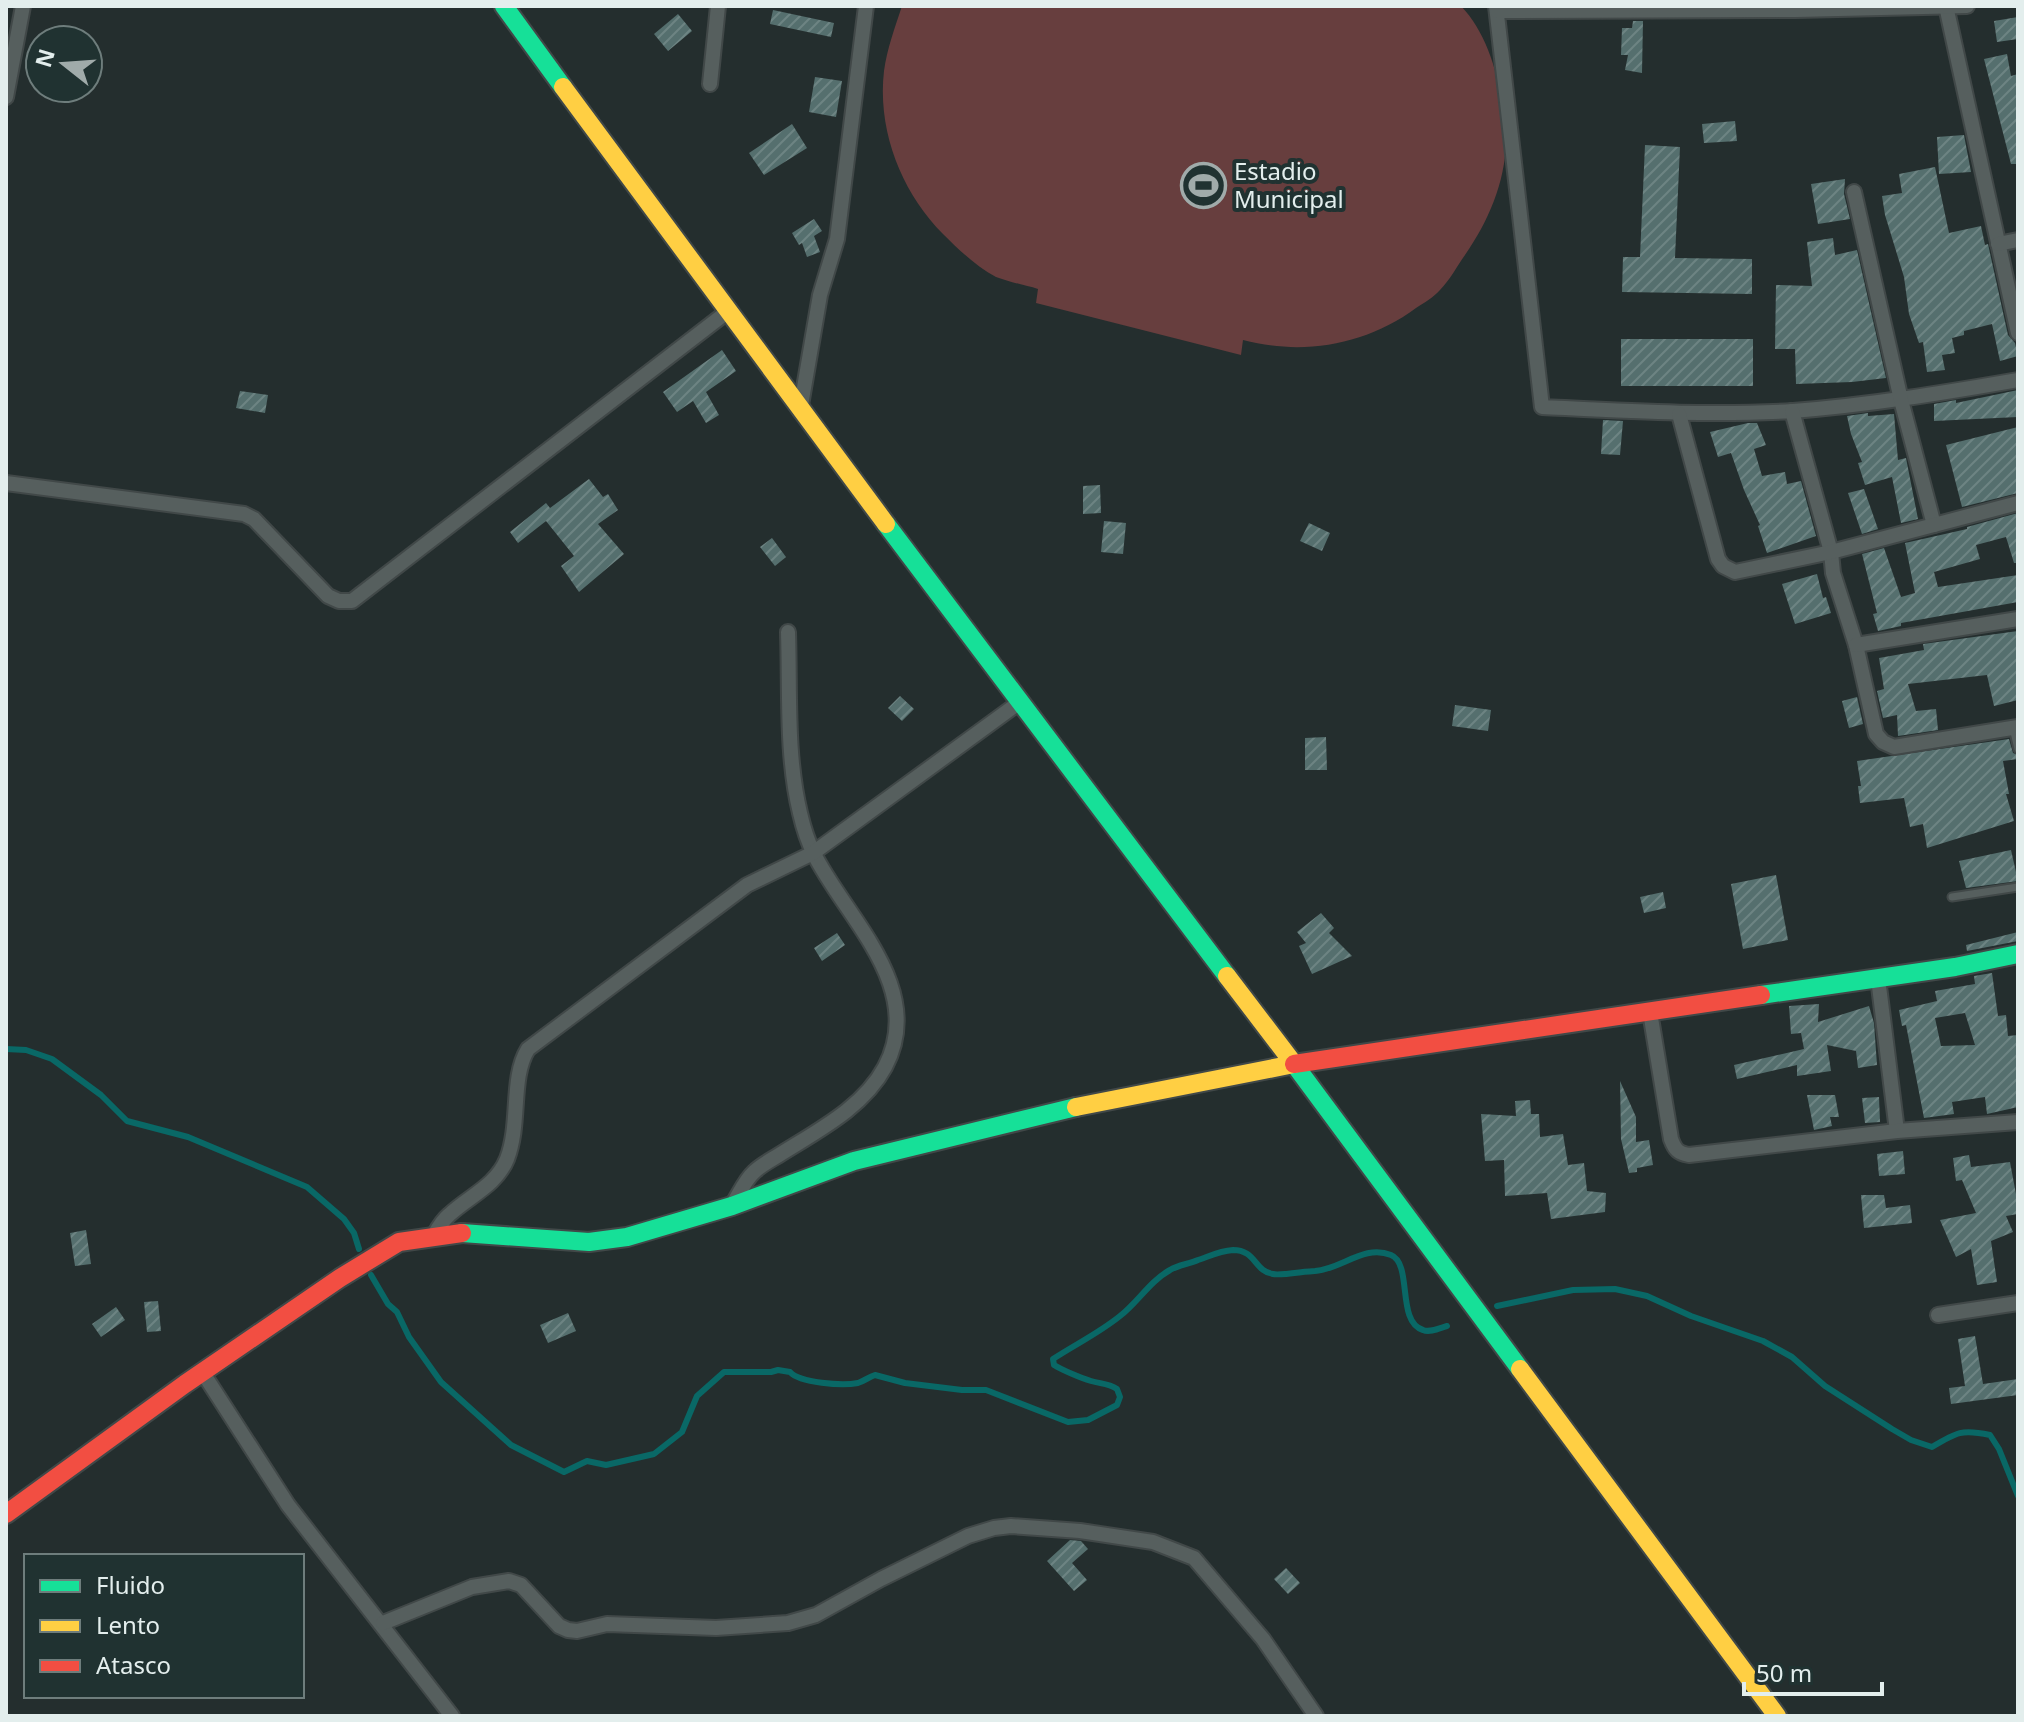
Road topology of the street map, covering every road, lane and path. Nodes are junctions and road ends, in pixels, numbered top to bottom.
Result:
1 (23, 6) edge
2 (504, 6) edge
3 (718, 6) edge
4 (866, 6) edge
5 (1967, 6) edge
6 (1945, 7) edge
7 (1496, 9) edge
8 (710, 84) dead end
9 (6, 97) edge
10 (1854, 192) dead end
11 (2018, 240) edge
12 (1998, 244) junction
13 (727, 312) junction
14 (2018, 333) edge
15 (2018, 380) edge
16 (1901, 400) junction
17 (800, 411) junction
18 (1792, 411) junction
19 (1679, 414) junction
20 (6, 483) edge
21 (2018, 503) edge
22 (1934, 525) junction
23 (1831, 552) junction
24 (2018, 619) edge
25 (788, 632) dead end
26 (1856, 645) junction
27 (1020, 702) junction
28 (2016, 728) edge
29 (2018, 749) edge
30 (813, 853) junction
31 (2018, 887) edge
32 (1952, 897) dead end
33 (2018, 954) edge
34 (1878, 978) junction
35 (1650, 1012) junction
36 (1294, 1064) junction
37 (2018, 1122) edge
38 (1897, 1131) junction
39 (732, 1206) junction
40 (434, 1235) junction
41 (2018, 1303) edge
42 (1938, 1315) dead end
43 (203, 1373) junction
44 (6, 1514) edge
45 (383, 1623) junction
46 (452, 1716) edge
47 (1316, 1716) edge
48 (1777, 1716) edge

1 - 9 street
2 - 13 main road
3 - 8 street
4 - 17 street
5 - 6 street
6 - 7 street
6 - 12 street
7 - 19 street
10 - 16 street
11 - 12 street
12 - 14 street
13 - 17 main road
13 - 20 street
15 - 16 street
16 - 18 street
16 - 22 street
17 - 27 main road
18 - 19 street
18 - 23 street
19 - 23 street
21 - 22 street
22 - 23 street
23 - 26 street
24 - 26 street
25 - 30 street
26 - 28 street
27 - 30 street
27 - 36 main road
28 - 29 lane
30 - 39 street
30 - 40 street
31 - 32 lane
33 - 34 main road
34 - 35 main road
34 - 38 street
35 - 36 main road
35 - 38 street
36 - 39 main road
36 - 48 main road
37 - 38 street
39 - 40 main road
40 - 43 main road
41 - 42 street
43 - 44 main road
43 - 45 street
45 - 46 street
45 - 47 street

